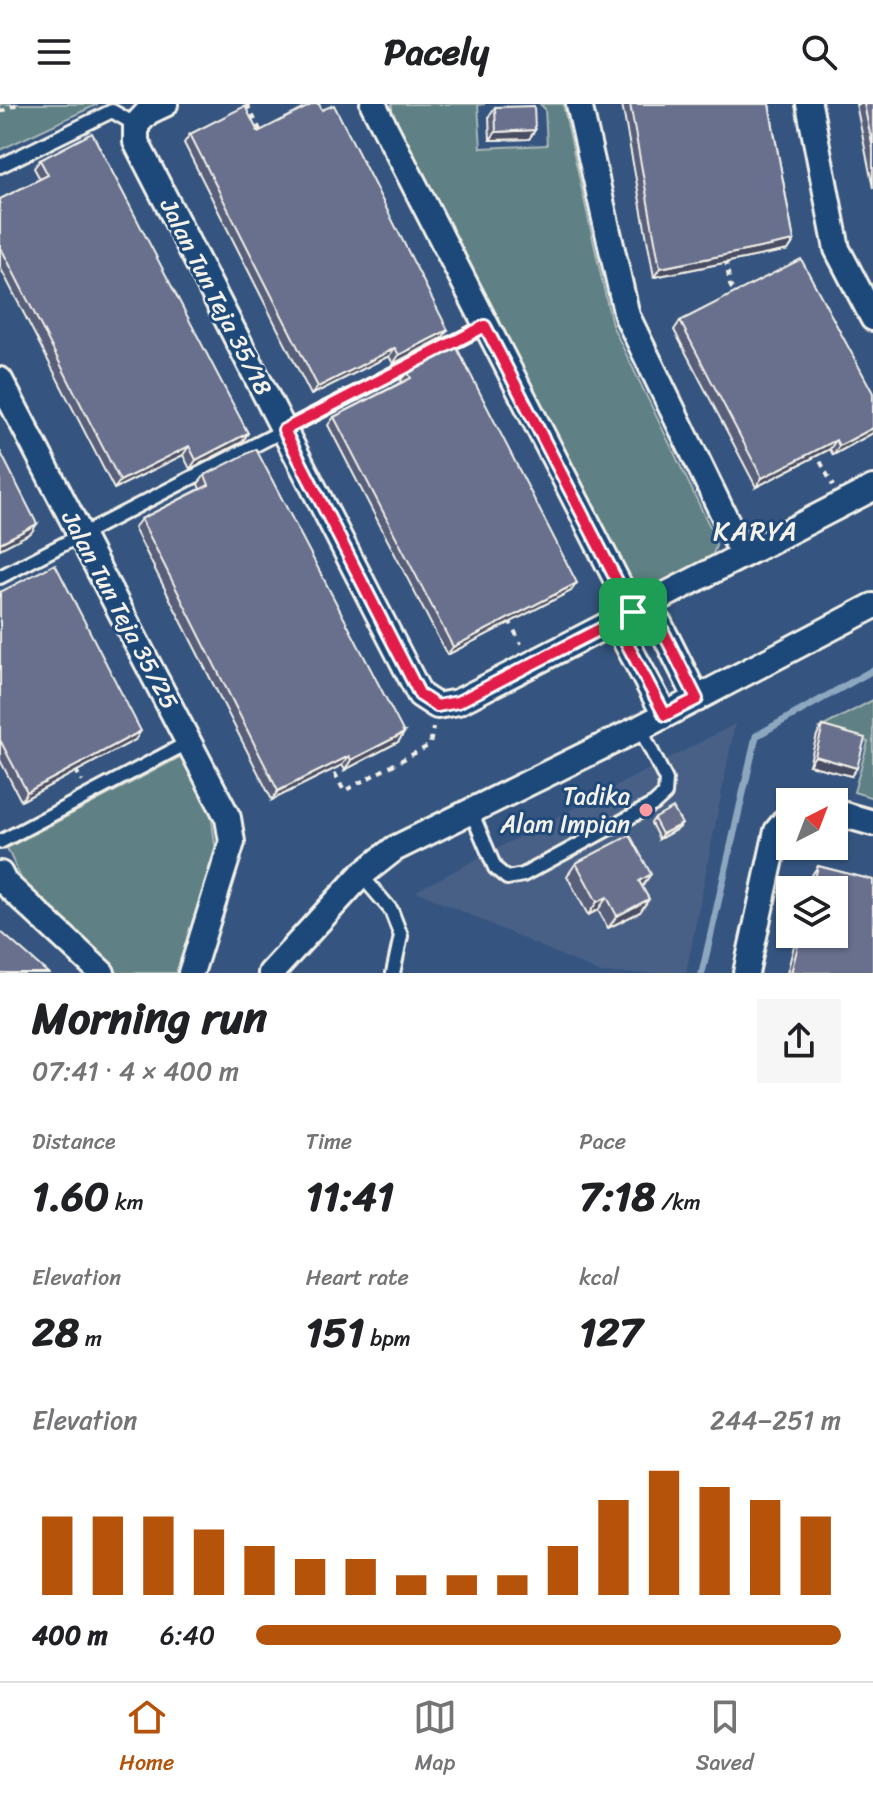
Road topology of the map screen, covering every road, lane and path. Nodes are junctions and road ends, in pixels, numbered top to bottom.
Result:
1 (17, 104) edge
2 (165, 104) edge
3 (373, 104) edge
4 (579, 104) edge
5 (809, 104) edge
6 (0, 112) edge
7 (136, 125) junction
8 (0, 166) edge
9 (725, 255) edge
10 (737, 298) edge
11 (873, 318) edge
12 (485, 326) junction
13 (0, 380) edge
14 (284, 430) junction
15 (814, 449) edge
16 (873, 488) edge
17 (842, 504) junction
18 (81, 535) junction
19 (743, 555) junction
20 (0, 577) edge
21 (873, 606) edge
22 (633, 612) junction
23 (0, 620) edge
24 (697, 699) junction
25 (437, 706) junction
26 (665, 715) junction
27 (640, 728) junction
28 (189, 742) junction
29 (344, 791) dead end
30 (89, 795) junction
31 (471, 811) junction
32 (848, 816) edge
33 (873, 823) edge
34 (776, 836) edge
35 (0, 842) edge
36 (0, 874) edge
37 (361, 875) junction
38 (102, 973) edge
39 (191, 973) edge
40 (271, 973) edge
41 (393, 973) edge
42 (746, 973) edge

1 - 6 path
2 - 7 street
3 - 12 street
4 - 19 street
5 - 11 street
7 - 8 lane
7 - 14 street, Jalan Tun Teja 35/18
9 - 10 path
12 - 14 lane
12 - 22 street
13 - 18 street, Jalan Tun Teja 35/25
14 - 18 lane
14 - 25 street, Jalan Tun Teja 35/18
15 - 17 path
16 - 17 street
17 - 19 street
18 - 20 lane
18 - 28 street, Jalan Tun Teja 35/25
19 - 22 street
21 - 24 street
22 - 24 street
22 - 25 street
22 - 26 street
23 - 30 path
24 - 26 street
25 - 29 path
26 - 27 street
27 - 31 street
27 - 31 lane
28 - 30 lane
28 - 39 street, Jalan Tun Teja 35/25
30 - 35 lane
31 - 37 street
32 - 33 street
34 - 42 street
36 - 38 street
37 - 40 street
37 - 41 lane

